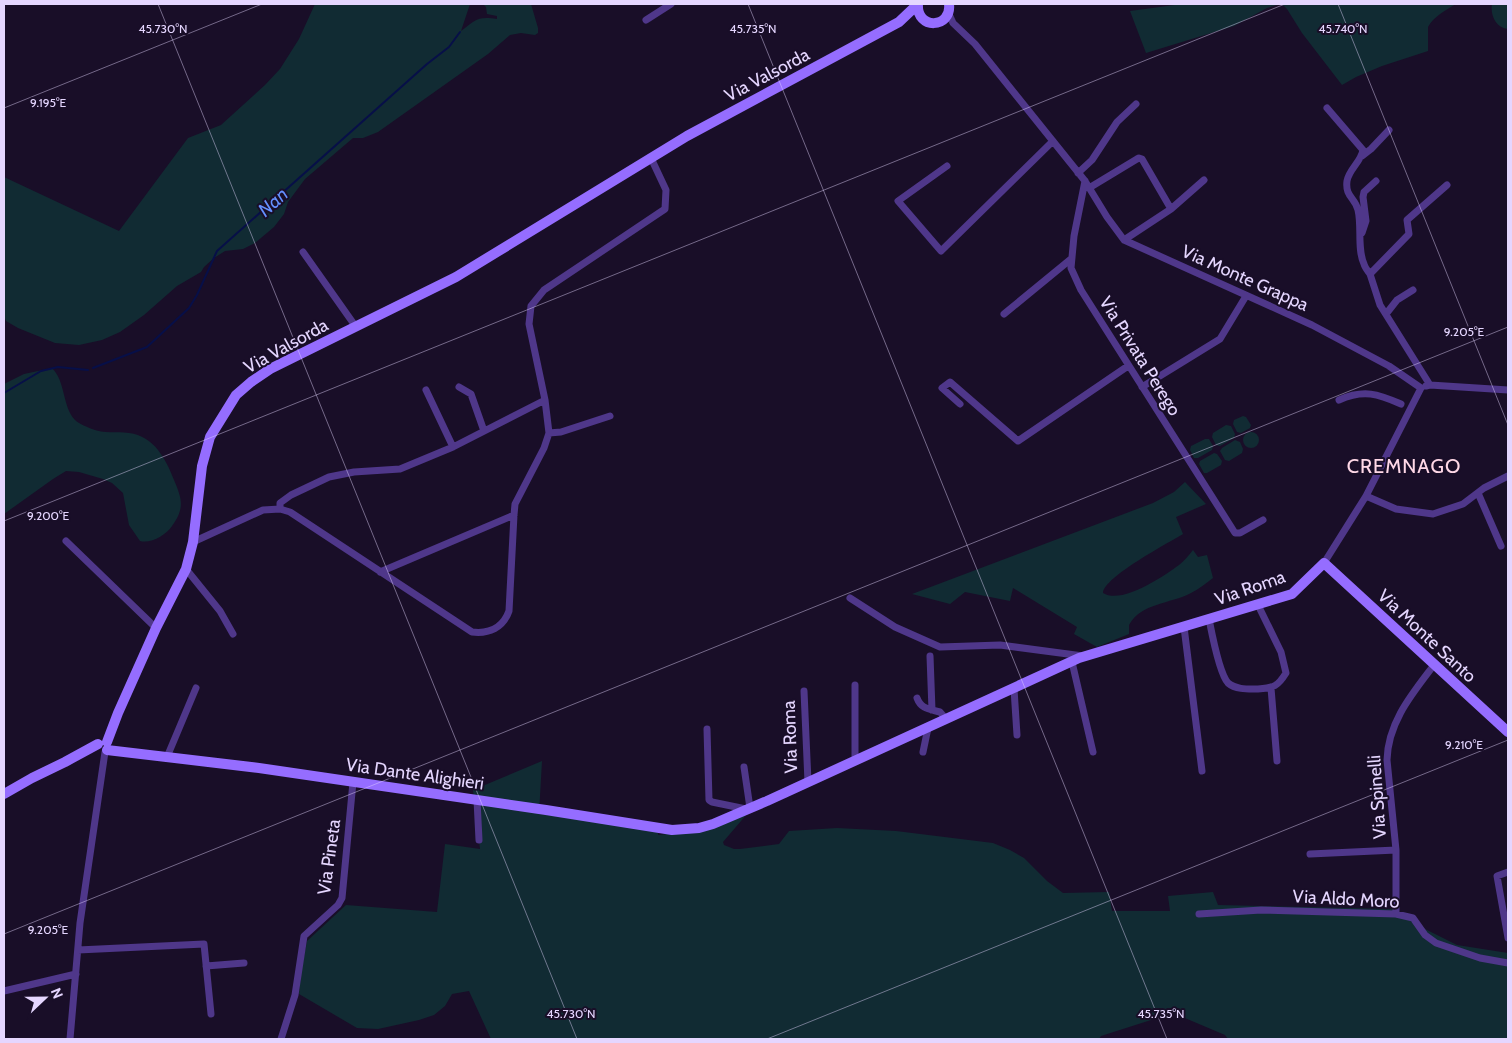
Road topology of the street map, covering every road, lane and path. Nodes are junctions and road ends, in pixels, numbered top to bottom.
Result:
1 (672, 4) edge
2 (918, 4) edge
3 (949, 6) edge
4 (646, 20) dead end
5 (925, 21) junction
6 (899, 22) junction
7 (940, 22) junction
8 (958, 28) junction
9 (1136, 104) dead end
10 (1328, 108) dead end
11 (1389, 130) dead end
12 (1053, 141) junction
13 (1362, 156) junction
14 (652, 158) junction
15 (947, 166) dead end
16 (1078, 173) junction
17 (1204, 180) dead end
18 (1376, 181) dead end
19 (1087, 185) junction
20 (1447, 185) dead end
21 (1172, 209) junction
22 (1361, 238) junction
23 (1124, 240) junction
24 (303, 252) dead end
25 (1071, 259) junction
26 (1370, 274) junction
27 (1413, 290) dead end
28 (1246, 296) junction
29 (1004, 314) dead end
30 (1386, 314) junction
31 (356, 327) junction
32 (1128, 366) junction
33 (1430, 385) junction
34 (458, 387) dead end
35 (1142, 387) junction
36 (1421, 388) junction
37 (426, 390) dead end
38 (1508, 390) edge
39 (545, 400) junction
40 (1339, 400) dead end
41 (960, 404) dead end
42 (1401, 404) dead end
43 (610, 416) dead end
44 (484, 431) junction
45 (549, 433) junction
46 (453, 447) junction
47 (1508, 476) edge
48 (1478, 493) junction
49 (1366, 496) junction
50 (280, 509) junction
51 (514, 515) junction
52 (1263, 520) dead end
53 (66, 541) dead end
54 (193, 542) junction
55 (1501, 546) dead end
56 (1324, 563) junction
57 (186, 569) junction
58 (380, 572) junction
59 (850, 598) dead end
60 (1258, 605) junction
61 (1209, 619) junction
62 (1184, 627) junction
63 (156, 628) junction
64 (233, 634) dead end
65 (930, 656) dead end
66 (1086, 656) junction
67 (1072, 662) junction
68 (1434, 665) junction
69 (855, 685) dead end
70 (196, 688) dead end
71 (1271, 688) junction
72 (1014, 689) junction
73 (804, 690) dead end
74 (917, 698) dead end
75 (932, 710) junction
76 (946, 719) junction
77 (928, 728) junction
78 (707, 729) dead end
79 (1508, 732) edge
80 (1017, 736) dead end
81 (104, 747) junction
82 (923, 752) dead end
83 (1092, 752) dead end
84 (167, 757) junction
85 (855, 760) junction
86 (1276, 761) dead end
87 (744, 767) dead end
88 (1202, 771) dead end
89 (353, 782) junction
90 (808, 782) junction
91 (5, 792) edge
92 (477, 800) junction
93 (748, 809) junction
94 (699, 828) joint
95 (479, 840) dead end
96 (1396, 850) junction
97 (1310, 854) dead end
98 (1508, 872) edge
99 (1199, 914) dead end
100 (1396, 914) junction
101 (1508, 938) edge
102 (78, 950) junction
103 (244, 963) dead end
104 (1508, 963) edge
105 (206, 966) junction
106 (76, 974) junction
107 (4, 991) edge
108 (211, 1014) dead end
109 (70, 1039) edge
110 (281, 1039) edge

1 - 4 street
2 - 5 street
2 - 6 street, Via Valsorda
3 - 7 street
3 - 8 street, Via Monte Grappa
5 - 6 street, Via Valsorda
5 - 7 street, Via Valsorda
6 - 14 street, Via Valsorda
7 - 8 street, Via Monte Grappa
8 - 12 street, Via Monte Grappa
9 - 16 street
10 - 13 street
11 - 13 street
12 - 15 street
12 - 16 street, Via Monte Grappa
13 - 22 street
14 - 31 street, Via Valsorda
14 - 39 street
16 - 19 street, Via Monte Grappa
17 - 21 street
18 - 22 street
19 - 21 street
19 - 23 street, Via Monte Grappa
19 - 25 street, Via Privata Perego
20 - 26 street
21 - 23 street
22 - 26 street
23 - 28 street, Via Monte Grappa
24 - 31 street
25 - 29 street
25 - 32 street, Via Privata Perego
26 - 30 street
27 - 30 street
28 - 35 street
28 - 36 street, Via Monte Grappa
30 - 33 street
31 - 54 street, Via Valsorda
32 - 35 street, Via Privata Perego
32 - 41 street
33 - 36 street
33 - 38 street
34 - 44 street
35 - 52 street, Via Privata Perego
36 - 49 street, Via Roma
37 - 46 street
39 - 44 street
39 - 45 street
40 - 42 street
43 - 45 street
44 - 46 street
45 - 51 street
46 - 50 street
47 - 48 street
48 - 49 street
48 - 55 street
49 - 56 street, Via Roma
50 - 54 street
50 - 58 street
51 - 58 street
51 - 58 street
53 - 63 street
54 - 57 street, Via Valsorda
56 - 60 street, Via Roma
56 - 68 street, Via Monte Santo
57 - 63 street, Via Valsorda
57 - 64 street
59 - 66 street
60 - 61 street, Via Roma
60 - 71 street
61 - 62 street, Via Roma
61 - 71 street
62 - 66 street, Via Roma
62 - 88 street
63 - 81 street, Via Valsorda
65 - 75 street
66 - 67 street, Via Roma
67 - 72 street, Via Roma
67 - 83 street
68 - 79 street, Via Monte Santo
68 - 96 street, Via Spinelli
69 - 85 street
70 - 84 street
71 - 86 street
72 - 76 street, Via Roma
72 - 80 street
73 - 90 street, Via Roma
74 - 75 street
75 - 76 street
76 - 77 street, Via Roma
77 - 82 street
77 - 85 street, Via Roma
78 - 93 street
81 - 84 street, Via Dante Alighieri
81 - 91 street
81 - 102 street
84 - 89 street, Via Dante Alighieri
85 - 90 street, Via Roma
87 - 93 street
89 - 92 street, Via Dante Alighieri
89 - 110 street, Via Pineta
90 - 93 street, Via Roma
92 - 94 street, Via Dante Alighieri
92 - 95 street
93 - 94 street, Via Roma
96 - 97 street, Via Spinelli
96 - 100 street, Via Spinelli
98 - 101 street
99 - 100 street, Via Aldo Moro
100 - 104 street, Via Aldo Moro
102 - 105 street
102 - 106 street
103 - 105 street
105 - 108 street
106 - 107 street
106 - 109 street

